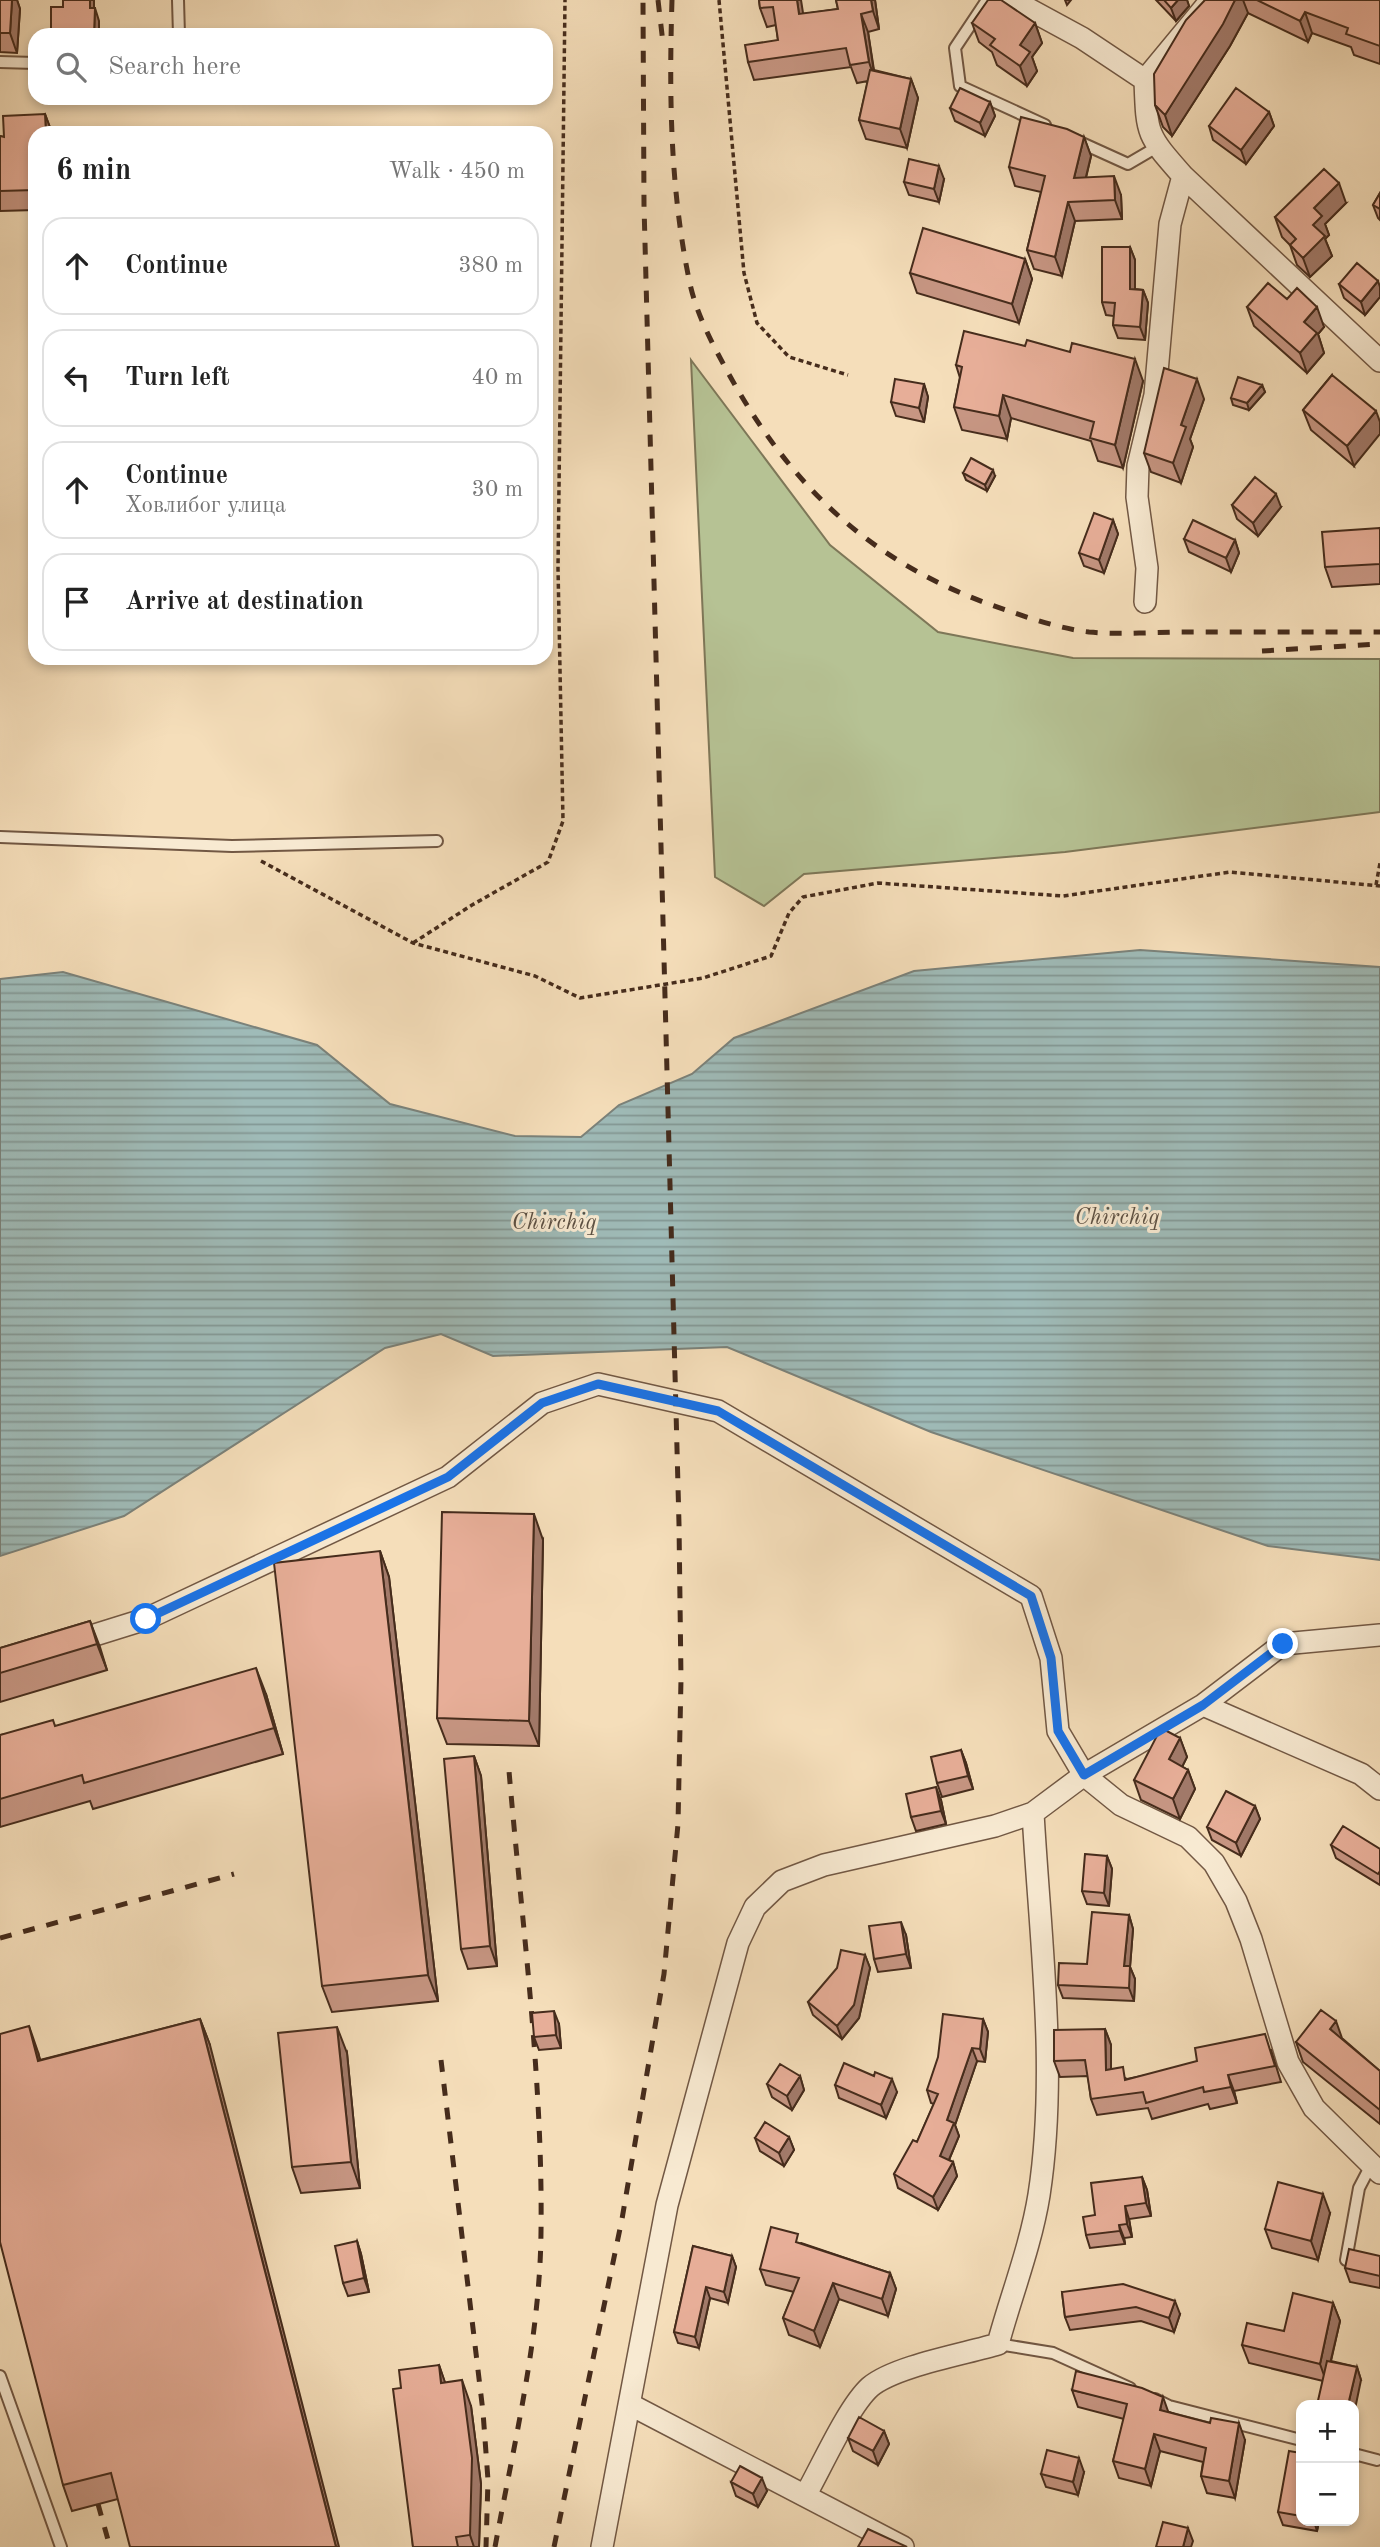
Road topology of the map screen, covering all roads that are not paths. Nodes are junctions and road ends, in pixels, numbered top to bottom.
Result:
1 (178, 0) edge
2 (987, 0) edge
3 (1013, 0) edge
4 (1211, 0) edge
5 (178, 28) edge
6 (0, 62) edge
7 (28, 63) edge
8 (1145, 80) junction
9 (1056, 131) edge
10 (1068, 136) edge
11 (1157, 147) junction
12 (1183, 176) junction
13 (1380, 360) edge
14 (1145, 602) dead end
15 (0, 837) edge
16 (437, 841) dead end
17 (1380, 1635) edge
18 (53, 1648) edge
19 (1203, 1705) junction
20 (1084, 1775) junction
21 (1380, 1789) edge
22 (1034, 1813) junction
23 (1376, 2169) edge
24 (1346, 2260) edge
25 (998, 2344) junction
26 (0, 2376) edge
27 (631, 2405) junction
28 (1296, 2439) edge
29 (1359, 2455) edge
30 (1377, 2460) dead end
31 (806, 2494) junction
32 (61, 2547) edge
33 (602, 2547) edge
34 (904, 2547) edge

1 - 5 lane
2 - 9 lane
3 - 8 street
4 - 8 street
6 - 7 lane
8 - 11 street
10 - 11 lane
11 - 12 street
12 - 13 street
12 - 14 street
15 - 16 lane
17 - 19 street
18 - 20 street
19 - 20 street
19 - 21 street
20 - 22 street
20 - 23 street
22 - 25 street
22 - 27 street
23 - 24 lane
25 - 28 lane
25 - 31 street
26 - 32 lane
27 - 31 street
27 - 33 street
29 - 30 lane
31 - 34 street

